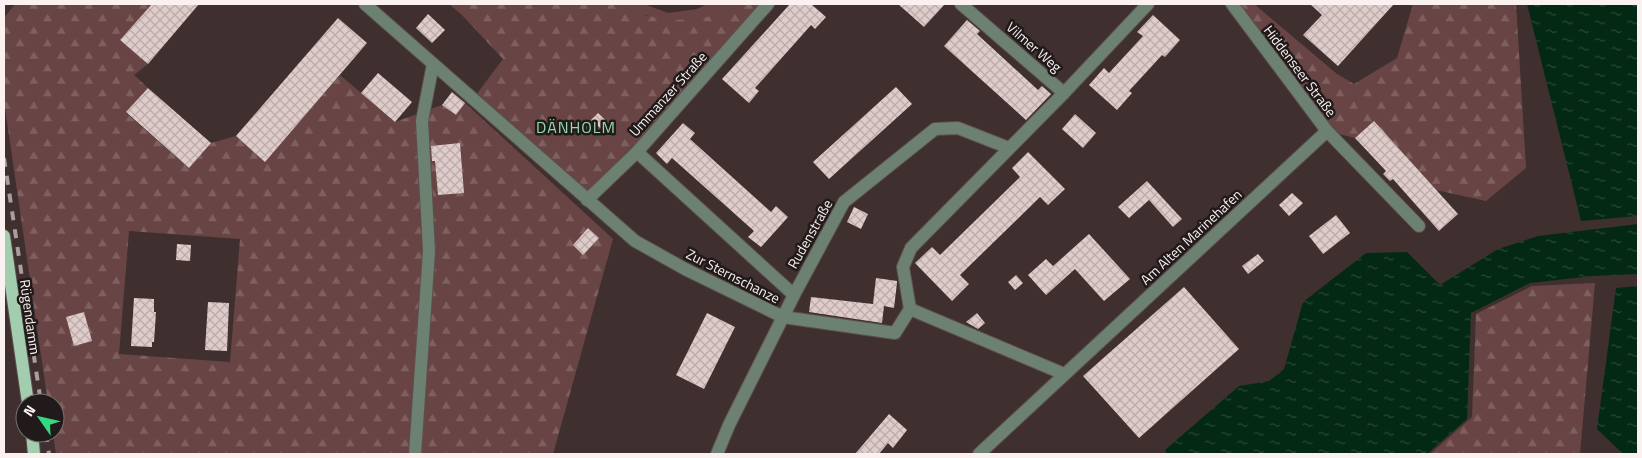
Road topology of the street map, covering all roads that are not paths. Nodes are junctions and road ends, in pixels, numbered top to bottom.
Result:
1 (365, 4) edge
2 (768, 4) edge
3 (961, 4) edge
4 (1148, 4) edge
5 (1232, 4) edge
6 (434, 64) junction
7 (1064, 94) junction
8 (1327, 131) junction
9 (1009, 148) junction
10 (637, 152) junction
11 (587, 200) junction
12 (1419, 226) dead end
13 (4, 236) edge
14 (794, 295) junction
15 (9, 307) edge
16 (910, 309) junction
17 (783, 318) junction
18 (1064, 374) junction
19 (26, 393) edge
20 (415, 454) edge
21 (717, 454) edge
22 (979, 454) edge

1 - 6 street, Zur Sternschanze
2 - 10 street, Ummanzer Straße
3 - 7 street, Vilmer Weg
4 - 7 street
5 - 8 street, Hiddenseer Straße
6 - 11 street, Zur Sternschanze
6 - 20 street
7 - 9 street
8 - 12 street
8 - 18 street, Am Alten Marinehafen
9 - 14 street, Rudenstraße
9 - 16 street
10 - 11 street, Ummanzer Straße
10 - 14 street, Zur Sternschanze
11 - 17 street, Zur Sternschanze
13 - 15 main road, Rügendamm
14 - 17 street, Rudenstraße
15 - 19 main road, Rügendamm
16 - 17 street, Zur Sternschanze
16 - 18 street
17 - 21 street, Rudenstraße
18 - 22 street, Am Alten Marinehafen

